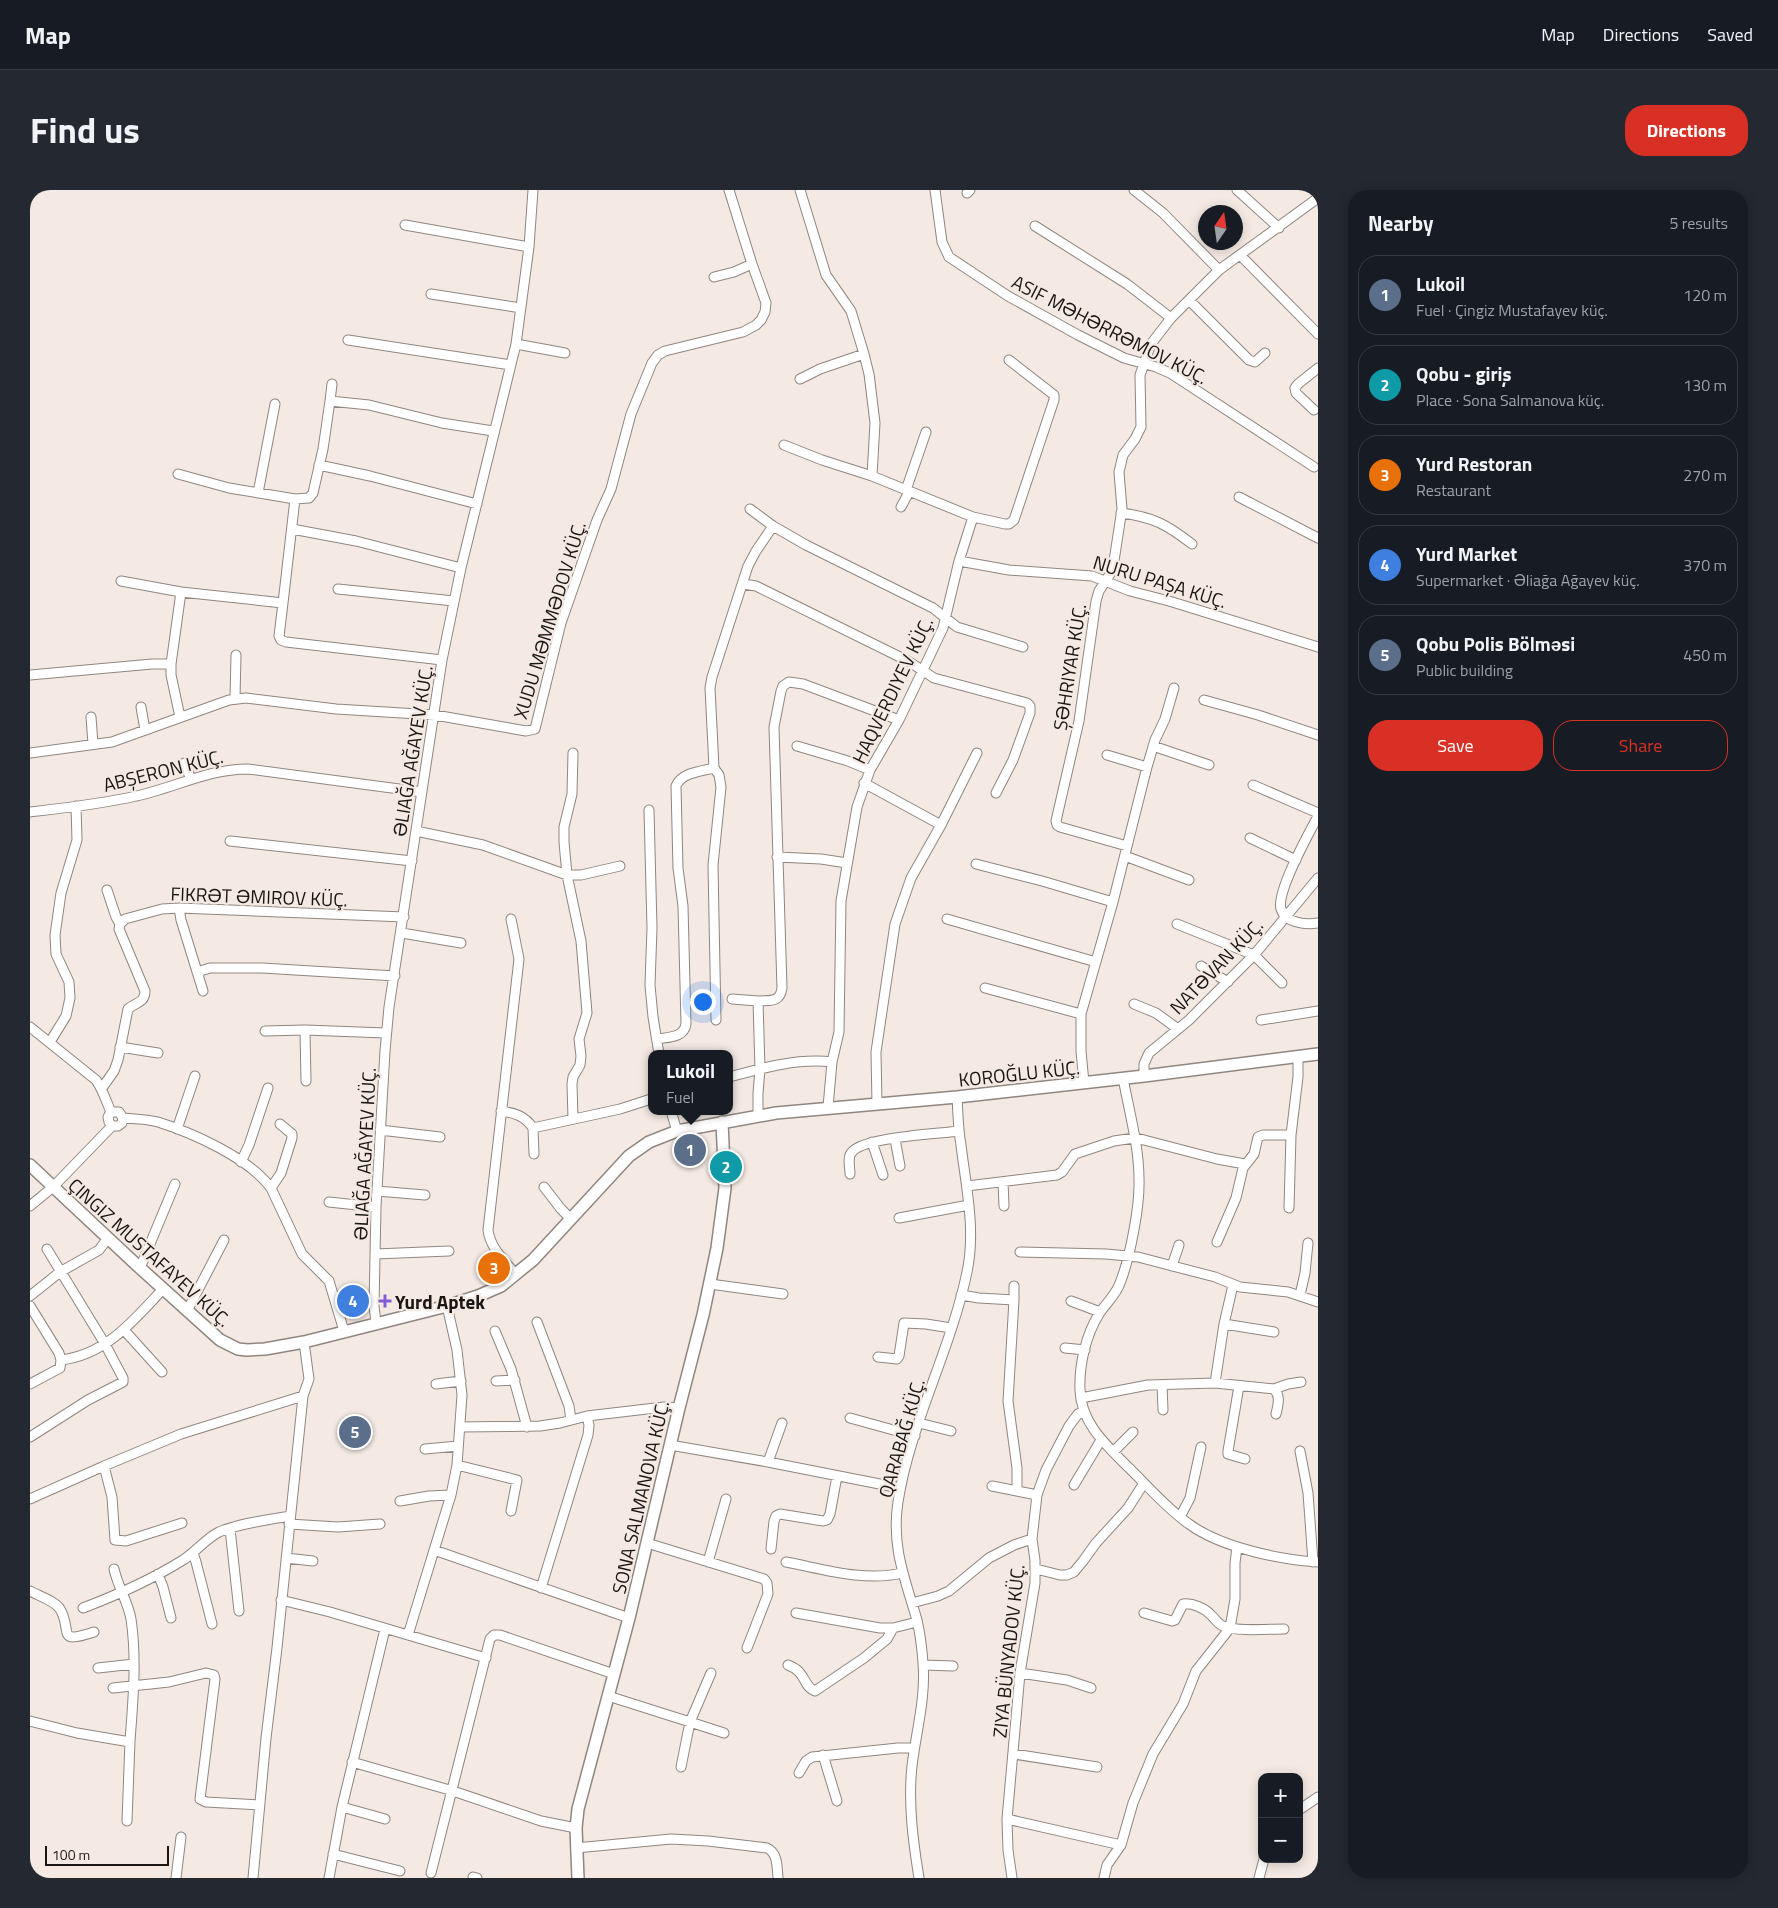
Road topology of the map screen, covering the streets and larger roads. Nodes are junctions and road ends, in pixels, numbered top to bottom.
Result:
1 (533, 190) edge
2 (729, 190) edge
3 (800, 190) edge
4 (935, 190) edge
5 (1134, 190) edge
6 (1237, 190) edge
7 (1318, 198) edge
8 (405, 225) dead end
9 (1035, 226) dead end
10 (1279, 228) junction
11 (529, 247) junction
12 (1240, 255) junction
13 (752, 264) junction
14 (1219, 270) junction
15 (714, 278) dead end
16 (431, 294) dead end
17 (1189, 300) junction
18 (521, 308) junction
19 (1171, 318) junction
20 (1318, 334) edge
21 (348, 340) dead end
22 (516, 344) junction
23 (565, 353) dead end
24 (1265, 353) dead end
25 (864, 354) junction
26 (1009, 360) dead end
27 (1144, 364) junction
28 (511, 365) junction
29 (1318, 368) edge
30 (800, 379) dead end
31 (332, 384) dead end
32 (330, 401) junction
33 (275, 404) dead end
34 (1314, 410) dead end
35 (493, 431) junction
36 (926, 432) dead end
37 (784, 445) dead end
38 (319, 466) junction
39 (1314, 466) dead end
40 (178, 474) dead end
41 (872, 476) junction
42 (908, 491) junction
43 (258, 492) junction
44 (1239, 497) dead end
45 (295, 499) junction
46 (477, 504) junction
47 (902, 507) dead end
48 (750, 509) dead end
49 (1121, 513) junction
50 (973, 517) junction
51 (773, 526) junction
52 (292, 529) junction
53 (1318, 538) edge
54 (1192, 544) dead end
55 (959, 561) junction
56 (461, 568) junction
57 (120, 581) dead end
58 (1105, 581) junction
59 (743, 584) junction
60 (338, 589) dead end
61 (180, 592) junction
62 (454, 601) junction
63 (283, 603) junction
64 (946, 618) junction
65 (1022, 647) dead end
66 (1318, 647) edge
67 (236, 656) dead end
68 (442, 660) junction
69 (171, 664) junction
70 (30, 668) edge
71 (922, 671) junction
72 (30, 675) edge
73 (1174, 688) dead end
74 (235, 698) junction
75 (1204, 700) dead end
76 (141, 707) dead end
77 (435, 715) junction
78 (91, 717) dead end
79 (180, 717) junction
80 (899, 720) junction
81 (144, 730) junction
82 (1318, 736) edge
83 (93, 744) junction
84 (797, 746) dead end
85 (1153, 746) junction
86 (30, 753) edge
87 (573, 753) dead end
88 (977, 753) dead end
89 (1107, 755) dead end
90 (184, 763) dead end
91 (1209, 765) dead end
92 (714, 768) junction
93 (1146, 768) junction
94 (870, 770) junction
95 (191, 779) junction
96 (864, 784) junction
97 (1253, 784) dead end
98 (422, 792) junction
99 (996, 793) dead end
100 (76, 806) junction
101 (649, 810) dead end
102 (30, 812) edge
103 (1318, 815) edge
104 (941, 825) junction
105 (416, 831) junction
106 (1250, 838) dead end
107 (230, 841) dead end
108 (1127, 846) junction
109 (1125, 856) junction
110 (777, 857) junction
111 (1296, 860) junction
112 (412, 861) junction
113 (847, 864) junction
114 (976, 864) dead end
115 (620, 866) dead end
116 (568, 875) junction
117 (1318, 878) edge
118 (1189, 880) dead end
119 (107, 890) dead end
120 (1113, 902) junction
121 (179, 908) junction
122 (404, 917) junction
123 (1285, 917) junction
124 (947, 919) dead end
125 (512, 920) dead end
126 (1318, 923) edge
127 (120, 924) junction
128 (1177, 924) dead end
129 (402, 933) junction
130 (461, 943) dead end
131 (1254, 956) junction
132 (1096, 962) junction
133 (1201, 966) dead end
134 (197, 972) junction
135 (395, 976) junction
136 (1228, 982) junction
137 (1282, 983) dead end
138 (985, 988) dead end
139 (203, 991) dead end
140 (732, 999) dead end
141 (758, 1001) junction
142 (1134, 1004) dead end
143 (1318, 1011) edge
144 (1082, 1014) junction
145 (716, 1020) dead end
146 (1261, 1020) dead end
147 (30, 1027) edge
148 (1178, 1029) junction
149 (305, 1030) junction
150 (265, 1031) dead end
151 (386, 1032) junction
152 (657, 1039) junction
153 (50, 1042) junction
154 (120, 1047) junction
155 (658, 1050) edge
156 (158, 1053) dead end
157 (1318, 1054) edge
158 (1298, 1056) junction
159 (832, 1062) junction
160 (760, 1069) junction
161 (195, 1076) dead end
162 (733, 1076) edge
163 (1144, 1076) junction
164 (1123, 1078) junction
165 (306, 1081) dead end
166 (1084, 1083) junction
167 (102, 1088) junction
168 (268, 1088) dead end
169 (957, 1097) junction
170 (648, 1099) edge
171 (877, 1104) junction
172 (828, 1108) junction
173 (501, 1111) junction
174 (111, 1112) junction
175 (672, 1115) edge
176 (758, 1116) junction
177 (124, 1118) junction
178 (573, 1119) junction
179 (722, 1122) junction
180 (280, 1124) dead end
181 (112, 1126) junction
182 (532, 1128) junction
183 (177, 1129) junction
184 (380, 1130) junction
185 (677, 1131) junction
186 (959, 1131) junction
187 (1291, 1135) junction
188 (440, 1137) dead end
189 (1134, 1138) junction
190 (895, 1139) junction
191 (872, 1142) junction
192 (534, 1154) dead end
193 (241, 1162) junction
194 (1245, 1164) junction
195 (30, 1165) edge
196 (900, 1166) dead end
197 (850, 1174) dead end
198 (883, 1175) dead end
199 (1003, 1182) junction
200 (175, 1184) dead end
201 (967, 1186) junction
202 (53, 1187) junction
203 (544, 1187) dead end
204 (271, 1188) junction
205 (377, 1191) junction
206 (425, 1195) dead end
207 (329, 1202) dead end
208 (969, 1205) junction
209 (30, 1206) edge
210 (1004, 1206) dead end
211 (376, 1207) junction
212 (1289, 1208) dead end
213 (899, 1218) dead end
214 (571, 1219) junction
215 (108, 1238) junction
216 (224, 1240) dead end
217 (1217, 1242) dead end
218 (1308, 1243) dead end
219 (1179, 1245) dead end
220 (47, 1249) dead end
221 (449, 1251) dead end
222 (1020, 1252) dead end
223 (375, 1254) junction
224 (1128, 1256) junction
225 (1172, 1266) junction
226 (140, 1268) junction
227 (60, 1272) junction
228 (516, 1275) junction
229 (710, 1284) junction
230 (1233, 1285) junction
231 (1014, 1286) dead end
232 (163, 1289) junction
233 (783, 1294) dead end
234 (961, 1295) junction
235 (1300, 1295) junction
236 (30, 1296) edge
237 (1014, 1300) junction
238 (1071, 1301) dead end
239 (1318, 1302) edge
240 (30, 1306) edge
241 (447, 1306) junction
242 (187, 1311) junction
243 (1100, 1312) junction
244 (537, 1322) dead end
245 (376, 1323) junction
246 (1224, 1324) junction
247 (951, 1328) junction
248 (124, 1330) junction
249 (344, 1331) junction
250 (495, 1331) dead end
251 (1274, 1332) dead end
252 (304, 1342) junction
253 (105, 1344) junction
254 (1065, 1348) dead end
255 (1085, 1350) junction
256 (878, 1357) dead end
257 (61, 1360) junction
258 (162, 1372) dead end
259 (461, 1380) junction
260 (515, 1380) junction
261 (496, 1382) dead end
262 (1301, 1382) dead end
263 (1215, 1383) junction
264 (30, 1384) edge
265 (436, 1384) dead end
266 (1162, 1385) junction
267 (1239, 1386) junction
268 (1274, 1390) junction
269 (304, 1396) junction
270 (1081, 1398) junction
271 (679, 1408) junction
272 (1163, 1410) dead end
273 (1084, 1412) junction
274 (1276, 1414) dead end
275 (587, 1416) junction
276 (850, 1418) dead end
277 (571, 1420) junction
278 (782, 1423) dead end
279 (919, 1423) junction
280 (527, 1426) junction
281 (460, 1427) junction
282 (951, 1431) dead end
283 (1133, 1432) dead end
284 (915, 1436) junction
285 (30, 1437) edge
286 (1101, 1440) junction
287 (670, 1445) junction
288 (458, 1446) junction
289 (1201, 1447) dead end
290 (425, 1449) dead end
291 (1300, 1451) dead end
292 (1113, 1452) junction
293 (1245, 1459) dead end
294 (768, 1462) junction
295 (457, 1465) junction
296 (104, 1466) junction
297 (836, 1476) junction
298 (1144, 1483) junction
299 (1074, 1485) dead end
300 (992, 1486) dead end
301 (900, 1488) junction
302 (1017, 1491) junction
303 (451, 1495) junction
304 (1038, 1495) junction
305 (30, 1499) edge
306 (726, 1499) dead end
307 (400, 1501) dead end
308 (511, 1511) dead end
309 (1180, 1517) junction
310 (289, 1520) junction
311 (182, 1523) dead end
312 (380, 1524) dead end
313 (230, 1529) junction
314 (1032, 1539) junction
315 (647, 1543) junction
316 (1237, 1547) junction
317 (772, 1549) dead end
318 (434, 1550) junction
319 (193, 1553) junction
320 (286, 1558) junction
321 (313, 1562) dead end
322 (708, 1562) junction
323 (786, 1562) dead end
324 (1316, 1562) edge
325 (114, 1569) dead end
326 (1036, 1569) junction
327 (158, 1574) junction
328 (902, 1574) junction
329 (541, 1588) junction
330 (30, 1591) edge
331 (121, 1593) junction
332 (281, 1600) junction
333 (912, 1603) junction
334 (83, 1608) dead end
335 (239, 1611) dead end
336 (796, 1613) dead end
337 (1144, 1613) dead end
338 (171, 1618) dead end
339 (629, 1618) junction
340 (917, 1622) junction
341 (212, 1624) dead end
342 (893, 1628) junction
343 (1230, 1628) junction
344 (385, 1629) junction
345 (1284, 1629) dead end
346 (94, 1632) dead end
347 (408, 1635) junction
348 (747, 1648) dead end
349 (486, 1658) junction
350 (134, 1664) junction
351 (788, 1665) dead end
352 (923, 1665) junction
353 (953, 1666) dead end
354 (98, 1668) dead end
355 (711, 1673) dead end
356 (1020, 1673) junction
357 (614, 1674) junction
358 (135, 1686) junction
359 (113, 1688) dead end
360 (1091, 1688) dead end
361 (608, 1696) junction
362 (30, 1721) edge
363 (690, 1722) junction
364 (724, 1733) dead end
365 (130, 1742) junction
366 (914, 1748) junction
367 (1014, 1754) junction
368 (824, 1755) junction
369 (352, 1762) junction
370 (681, 1767) dead end
371 (1097, 1767) dead end
372 (798, 1773) dead end
373 (453, 1791) junction
374 (1318, 1797) edge
375 (837, 1801) dead end
376 (259, 1805) junction
377 (342, 1807) junction
378 (1303, 1807) edge
379 (385, 1819) dead end
380 (1008, 1819) junction
381 (127, 1821) dead end
382 (576, 1828) junction
383 (181, 1837) dead end
384 (1122, 1845) junction
385 (576, 1848) junction
386 (332, 1854) junction
387 (1263, 1863) edge
388 (400, 1871) dead end
389 (431, 1873) dead end
390 (176, 1878) edge
391 (253, 1878) edge
392 (329, 1878) edge
393 (578, 1878) edge
394 (778, 1878) edge
395 (919, 1878) edge
396 (1012, 1878) edge
397 (1104, 1878) edge
398 (1259, 1878) edge

1 - 11 street, ƏLIAĞA AĞAYEV KÜÇ.
2 - 13 street, XUDU MƏMMƏDOV KÜÇ.
3 - 25 street
4 - 27 street, ASIF MƏHƏRRƏMOV KÜÇ.
5 - 14 street
6 - 10 street
7 - 10 street, ŞƏHRIYAR KÜÇ.
8 - 11 street
9 - 19 street
10 - 12 street, ŞƏHRIYAR KÜÇ.
11 - 18 street, ƏLIAĞA AĞAYEV KÜÇ.
12 - 14 street, ŞƏHRIYAR KÜÇ.
12 - 20 street
13 - 15 street
13 - 77 street, XUDU MƏMMƏDOV KÜÇ.
14 - 17 street, ŞƏHRIYAR KÜÇ.
16 - 18 street
17 - 19 street, ŞƏHRIYAR KÜÇ.
17 - 24 street
18 - 22 street, ƏLIAĞA AĞAYEV KÜÇ.
19 - 27 street, ŞƏHRIYAR KÜÇ.
21 - 28 street
22 - 23 street
22 - 28 street, ƏLIAĞA AĞAYEV KÜÇ.
25 - 30 street
25 - 41 street
26 - 50 street
27 - 39 street, ASIF MƏHƏRRƏMOV KÜÇ.
27 - 49 street, ŞƏHRIYAR KÜÇ.
28 - 35 street, ƏLIAĞA AĞAYEV KÜÇ.
29 - 34 street
31 - 32 street
32 - 35 street
32 - 38 street
33 - 43 street
35 - 46 street, ƏLIAĞA AĞAYEV KÜÇ.
36 - 42 street
37 - 41 street
38 - 45 street
38 - 46 street
40 - 43 street
41 - 42 street
42 - 47 street
42 - 50 street
43 - 45 street
44 - 53 street
45 - 52 street
46 - 56 street, ƏLIAĞA AĞAYEV KÜÇ.
48 - 51 street
49 - 54 street
49 - 58 street, ŞƏHRIYAR KÜÇ.
50 - 55 street, HAQVERDIYEV KÜÇ.
51 - 59 street
51 - 64 street
52 - 56 street
52 - 63 street
55 - 58 street, NURU PAŞA KÜÇ.
55 - 64 street, HAQVERDIYEV KÜÇ.
56 - 62 street, ƏLIAĞA AĞAYEV KÜÇ.
57 - 61 street
58 - 66 street, NURU PAŞA KÜÇ.
58 - 108 street, ŞƏHRIYAR KÜÇ.
59 - 71 street
59 - 92 street
60 - 62 street
61 - 63 street
61 - 69 street
62 - 68 street, ƏLIAĞA AĞAYEV KÜÇ.
63 - 68 street
64 - 65 street
64 - 71 street, HAQVERDIYEV KÜÇ.
67 - 74 street
68 - 77 street, ƏLIAĞA AĞAYEV KÜÇ.
69 - 72 street
69 - 79 street
70 - 72 street
71 - 80 street, HAQVERDIYEV KÜÇ.
71 - 99 street
73 - 85 street
74 - 77 street, XUDU MƏMMƏDOV KÜÇ.
74 - 79 street, XUDU MƏMMƏDOV KÜÇ.
75 - 82 street
76 - 81 street
77 - 98 street, ƏLIAĞA AĞAYEV KÜÇ.
78 - 83 street
79 - 81 street, XUDU MƏMMƏDOV KÜÇ.
80 - 94 street, HAQVERDIYEV KÜÇ.
80 - 110 street
81 - 83 street, XUDU MƏMMƏDOV KÜÇ.
83 - 86 street, XUDU MƏMMƏDOV KÜÇ.
84 - 94 street
85 - 91 street
85 - 93 street
87 - 116 street
88 - 104 street
89 - 93 street
90 - 95 street
92 - 145 street
92 - 152 street
93 - 108 street
94 - 96 street, HAQVERDIYEV KÜÇ.
95 - 98 street, ABŞERON KÜÇ.
95 - 100 street, ABŞERON KÜÇ.
96 - 104 street
96 - 113 street, HAQVERDIYEV KÜÇ.
97 - 103 street
98 - 105 street, ƏLIAĞA AĞAYEV KÜÇ.
100 - 102 street, ABŞERON KÜÇ.
100 - 153 street
101 - 152 street
103 - 111 street
104 - 171 street
105 - 112 street, ƏLIAĞA AĞAYEV KÜÇ.
105 - 116 street
106 - 111 street
107 - 112 street
108 - 109 street
109 - 118 street
109 - 120 street
110 - 113 street
110 - 141 street
111 - 123 street
112 - 122 street, ƏLIAĞA AĞAYEV KÜÇ.
113 - 159 street, HAQVERDIYEV KÜÇ.
114 - 120 street
115 - 116 street
116 - 178 street
117 - 123 street, NATƏVAN KÜÇ.
119 - 127 street
120 - 132 street
121 - 122 street, FIKRƏT ƏMIROV KÜÇ.
121 - 127 street, FIKRƏT ƏMIROV KÜÇ.
121 - 134 street
122 - 129 street, ƏLIAĞA AĞAYEV KÜÇ.
123 - 126 street
123 - 131 street, NATƏVAN KÜÇ.
124 - 132 street
125 - 173 street
127 - 154 street
128 - 131 street
129 - 130 street
129 - 135 street, ƏLIAĞA AĞAYEV KÜÇ.
131 - 136 street, NATƏVAN KÜÇ.
131 - 137 street
132 - 144 street
133 - 136 street
134 - 135 street
134 - 139 street
135 - 151 street, ƏLIAĞA AĞAYEV KÜÇ.
136 - 148 street, NATƏVAN KÜÇ.
138 - 144 street
140 - 141 street
141 - 160 street
142 - 148 street
143 - 146 street
144 - 166 street
147 - 153 street
148 - 163 street, NATƏVAN KÜÇ.
149 - 150 street
149 - 151 street
149 - 165 street
151 - 184 street, ƏLIAĞA AĞAYEV KÜÇ.
152 - 155 street
153 - 167 street
154 - 156 street
154 - 167 street
157 - 158 street, KOROĞLU KÜÇ.
158 - 163 street, KOROĞLU KÜÇ.
158 - 187 street
159 - 160 street
159 - 172 street, HAQVERDIYEV KÜÇ.
160 - 162 street
160 - 176 street
161 - 183 street
163 - 164 street, KOROĞLU KÜÇ.
164 - 166 street, KOROĞLU KÜÇ.
164 - 189 street
166 - 169 street, KOROĞLU KÜÇ.
167 - 174 street
168 - 193 street
169 - 171 street, KOROĞLU KÜÇ.
169 - 186 street, QARABAĞ KÜÇ.
170 - 178 street
171 - 172 street, KOROĞLU KÜÇ.
172 - 176 street, KOROĞLU KÜÇ.
173 - 182 street
173 - 228 street
174 - 177 street
174 - 181 street
175 - 185 street
176 - 179 street, KOROĞLU KÜÇ.
177 - 181 street
177 - 183 street
178 - 182 street
179 - 185 street, ÇINGIZ MUSTAFAYEV KÜÇ.
179 - 229 street, SONA SALMANOVA KÜÇ.
180 - 204 street
181 - 202 street
182 - 192 street
183 - 193 street
184 - 188 street
184 - 205 street, ƏLIAĞA AĞAYEV KÜÇ.
185 - 214 street, ÇINGIZ MUSTAFAYEV KÜÇ.
186 - 190 street
186 - 201 street, QARABAĞ KÜÇ.
187 - 194 street
187 - 212 street
189 - 194 street
189 - 199 street
189 - 224 street
190 - 191 street
190 - 196 street
191 - 197 street
191 - 198 street
193 - 204 street
194 - 217 street
195 - 202 street, ÇINGIZ MUSTAFAYEV KÜÇ.
199 - 201 street
199 - 210 street
200 - 226 street
201 - 208 street, QARABAĞ KÜÇ.
202 - 209 street
202 - 215 street, ÇINGIZ MUSTAFAYEV KÜÇ.
203 - 214 street
204 - 249 street
205 - 206 street
205 - 211 street, ƏLIAĞA AĞAYEV KÜÇ.
207 - 211 street
208 - 213 street
208 - 234 street, QARABAĞ KÜÇ.
211 - 223 street, ƏLIAĞA AĞAYEV KÜÇ.
214 - 228 street, ÇINGIZ MUSTAFAYEV KÜÇ.
215 - 226 street, ÇINGIZ MUSTAFAYEV KÜÇ.
215 - 227 street
216 - 242 street
218 - 235 street
219 - 225 street
220 - 227 street
221 - 223 street
222 - 224 street
223 - 245 street, ƏLIAĞA AĞAYEV KÜÇ.
224 - 225 street
224 - 243 street
225 - 230 street
226 - 232 street, ÇINGIZ MUSTAFAYEV KÜÇ.
227 - 236 street
227 - 253 street
228 - 241 street, ÇINGIZ MUSTAFAYEV KÜÇ.
229 - 233 street
229 - 271 street, SONA SALMANOVA KÜÇ.
230 - 235 street
230 - 246 street
231 - 237 street
232 - 242 street, ÇINGIZ MUSTAFAYEV KÜÇ.
232 - 248 street
234 - 237 street
234 - 247 street, QARABAĞ KÜÇ.
235 - 239 street
237 - 302 street
238 - 243 street
240 - 257 street
241 - 245 street, ÇINGIZ MUSTAFAYEV KÜÇ.
241 - 259 street
242 - 252 street, ÇINGIZ MUSTAFAYEV KÜÇ.
243 - 255 street
244 - 277 street
245 - 249 street, ÇINGIZ MUSTAFAYEV KÜÇ.
246 - 251 street
246 - 263 street
247 - 256 street
247 - 279 street, QARABAĞ KÜÇ.
248 - 253 street
248 - 258 street
249 - 252 street, ÇINGIZ MUSTAFAYEV KÜÇ.
250 - 260 street
252 - 269 street
253 - 257 street
253 - 285 street
254 - 255 street
255 - 270 street
257 - 264 street
259 - 265 street
259 - 281 street
260 - 261 street
260 - 280 street
262 - 268 street
263 - 266 street
263 - 267 street
266 - 270 street
266 - 272 street
267 - 268 street
267 - 293 street
268 - 274 street
269 - 296 street
269 - 310 street
270 - 273 street
271 - 275 street
271 - 287 street, SONA SALMANOVA KÜÇ.
273 - 286 street
273 - 304 street, ZIYA BÜNYADOV KÜÇ.
275 - 277 street
275 - 329 street
276 - 284 street
277 - 280 street
278 - 294 street
279 - 282 street
279 - 284 street, QARABAĞ KÜÇ.
280 - 281 street
281 - 288 street
283 - 292 street
284 - 301 street, QARABAĞ KÜÇ.
286 - 292 street
286 - 299 street
287 - 294 street
287 - 315 street, SONA SALMANOVA KÜÇ.
288 - 290 street
288 - 295 street
289 - 309 street
291 - 324 street
292 - 298 street
294 - 297 street
295 - 303 street
295 - 308 street
296 - 305 street
296 - 311 street
297 - 301 street
297 - 317 street
298 - 309 street
298 - 326 street
300 - 302 street
301 - 328 street, QARABAĞ KÜÇ.
302 - 304 street
303 - 307 street
303 - 318 street
304 - 314 street, ZIYA BÜNYADOV KÜÇ.
306 - 322 street
309 - 316 street
310 - 312 street
310 - 313 street
310 - 320 street
313 - 319 street
313 - 335 street
314 - 326 street, ZIYA BÜNYADOV KÜÇ.
314 - 333 street
315 - 322 street
315 - 339 street, SONA SALMANOVA KÜÇ.
316 - 324 street
316 - 343 street
318 - 329 street
318 - 347 street
319 - 327 street
319 - 341 street
320 - 321 street
320 - 332 street
322 - 348 street
323 - 328 street
325 - 331 street
326 - 356 street, ZIYA BÜNYADOV KÜÇ.
327 - 331 street
327 - 338 street
328 - 333 street, QARABAĞ KÜÇ.
329 - 339 street
330 - 346 street
331 - 334 street
331 - 350 street
332 - 344 street
332 - 376 street
333 - 340 street, QARABAĞ KÜÇ.
336 - 342 street
337 - 343 street
339 - 357 street, SONA SALMANOVA KÜÇ.
340 - 342 street
340 - 352 street, QARABAĞ KÜÇ.
342 - 351 street
343 - 345 street
343 - 384 street
344 - 347 street
344 - 369 street
347 - 349 street
349 - 357 street
349 - 373 street
350 - 354 street
350 - 358 street
352 - 353 street
352 - 366 street, QARABAĞ KÜÇ.
355 - 363 street
356 - 360 street
356 - 367 street, ZIYA BÜNYADOV KÜÇ.
357 - 361 street, SONA SALMANOVA KÜÇ.
358 - 359 street
358 - 365 street
358 - 376 street
361 - 363 street
361 - 382 street, SONA SALMANOVA KÜÇ.
362 - 365 street
363 - 364 street
363 - 370 street
365 - 381 street
366 - 368 street
366 - 395 street, QARABAĞ KÜÇ.
367 - 371 street
367 - 380 street, ZIYA BÜNYADOV KÜÇ.
368 - 372 street
368 - 375 street
369 - 373 street
369 - 377 street
373 - 382 street
373 - 389 street
374 - 378 street
376 - 391 street
377 - 379 street
377 - 386 street
380 - 384 street
380 - 396 street, ZIYA BÜNYADOV KÜÇ.
382 - 385 street, SONA SALMANOVA KÜÇ.
383 - 390 street
384 - 397 street
385 - 393 street, SONA SALMANOVA KÜÇ.
385 - 394 street
386 - 388 street
386 - 392 street
387 - 398 street

